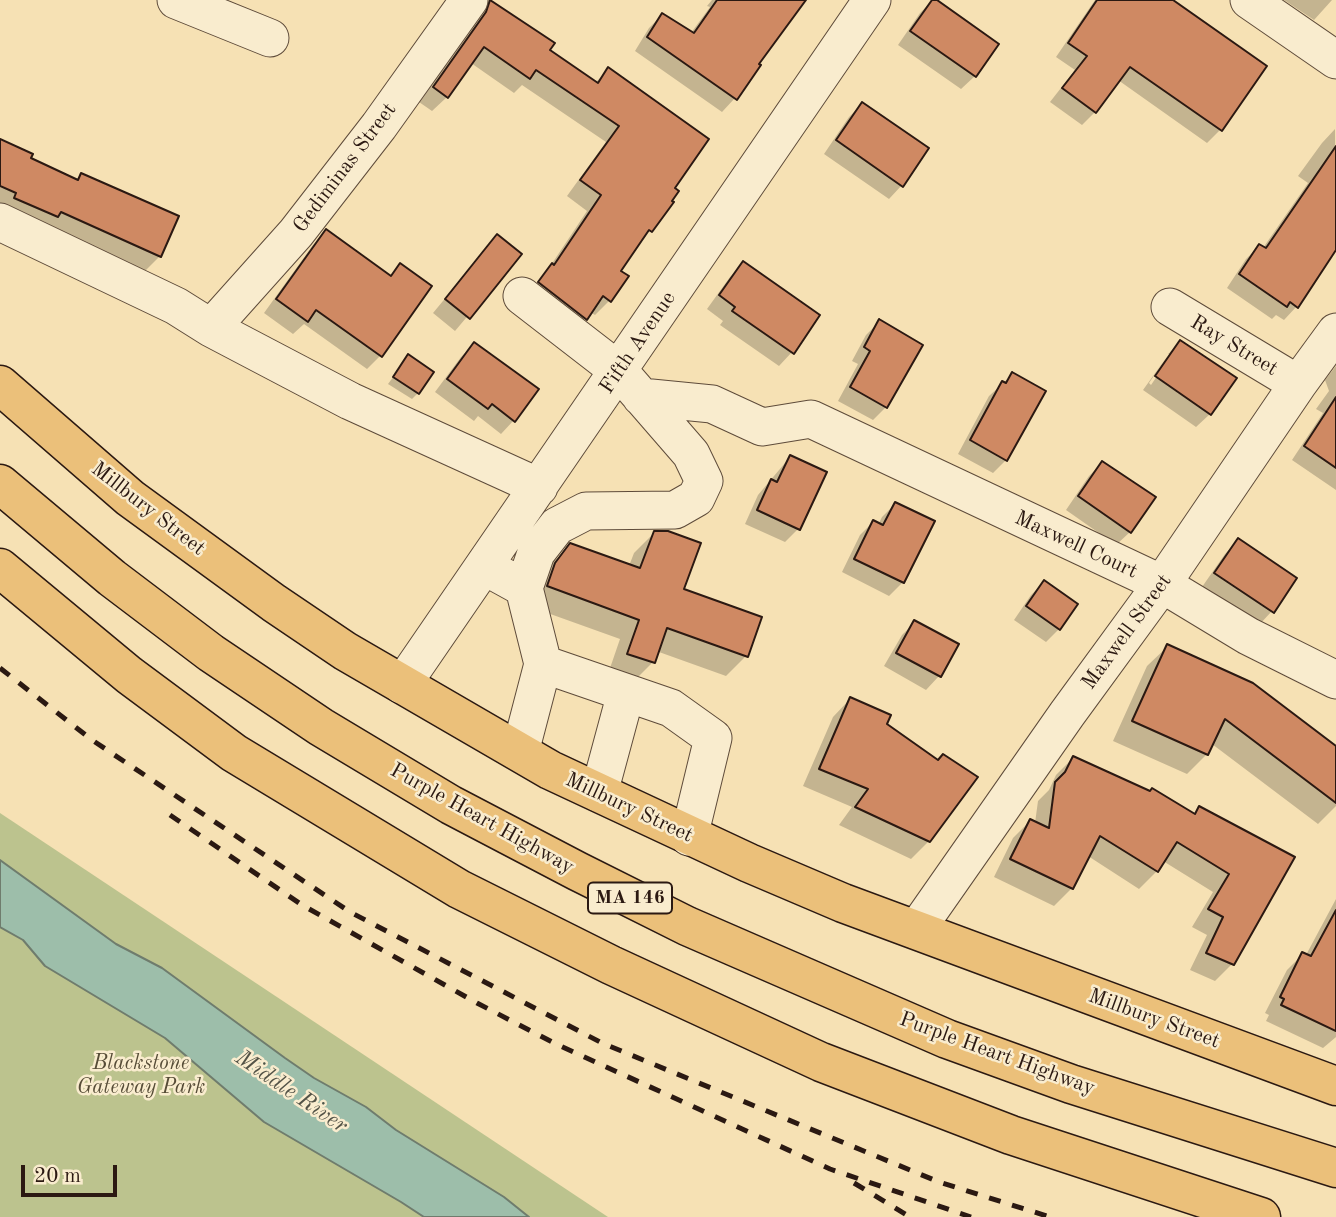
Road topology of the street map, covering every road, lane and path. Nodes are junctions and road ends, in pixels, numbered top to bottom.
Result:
1 (176, 0) edge
2 (468, 0) edge
3 (872, 0) edge
4 (1249, 0) edge
5 (270, 38) dead end
6 (1336, 60) edge
7 (0, 222) edge
8 (522, 296) dead end
9 (1170, 307) dead end
10 (211, 328) junction
11 (1336, 332) edge
12 (630, 384) junction
13 (1298, 384) junction
14 (0, 385) edge
15 (0, 484) edge
16 (539, 487) junction
17 (484, 566) junction
18 (8, 574) edge
19 (1162, 584) junction
20 (524, 588) junction
21 (542, 664) junction
22 (1336, 680) edge
23 (402, 685) junction
24 (626, 693) junction
25 (520, 752) junction
26 (599, 793) junction
27 (689, 837) junction
28 (916, 930) junction
29 (1336, 1086) edge
30 (1336, 1168) edge
31 (1261, 1217) edge

1 - 5 street
2 - 10 street, Gediminas Street
3 - 12 street, Fifth Avenue
4 - 6 street
7 - 10 street
8 - 12 street
9 - 13 street, Ray Street
10 - 16 street
11 - 13 street, Maxwell Street
12 - 16 street, Fifth Avenue
12 - 19 street, Maxwell Court
12 - 20 street
13 - 19 street, Maxwell Street
14 - 23 main road, Millbury Street
15 - 30 main road, Purple Heart Highway / MA 146
16 - 17 street, Fifth Avenue
17 - 20 street
17 - 23 street, Fifth Avenue
18 - 31 main road
19 - 22 street, Maxwell Court
19 - 28 street, Maxwell Street
20 - 21 street
21 - 24 street
21 - 25 street
23 - 25 main road, Millbury Street
24 - 26 street
24 - 27 street
25 - 26 main road, Millbury Street
26 - 27 main road, Millbury Street
27 - 28 main road, Millbury Street
28 - 29 main road, Millbury Street

